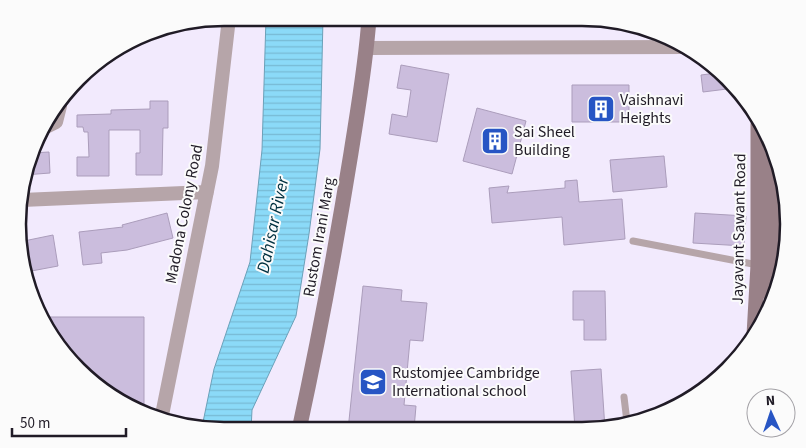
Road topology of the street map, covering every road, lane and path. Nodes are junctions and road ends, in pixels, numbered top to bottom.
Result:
1 (228, 26) edge
2 (368, 26) edge
3 (669, 47) edge
4 (367, 48) junction
5 (758, 135) edge
6 (773, 172) edge
7 (207, 192) junction
8 (28, 200) edge
9 (632, 241) dead end
10 (758, 264) junction
11 (771, 281) edge
12 (755, 319) edge
13 (624, 397) dead end
14 (163, 412) edge
15 (626, 417) edge
16 (301, 422) edge

1 - 7 street, Madona Colony Road
2 - 4 street, Rustom Irani Marg
3 - 4 street
4 - 16 street, Rustom Irani Marg
5 - 10 street, Jayavant Sawant Road
6 - 11 street, Jayavant Sawant Road
7 - 8 street
7 - 14 street, Madona Colony Road
9 - 10 lane
10 - 12 street, Jayavant Sawant Road
13 - 15 lane

